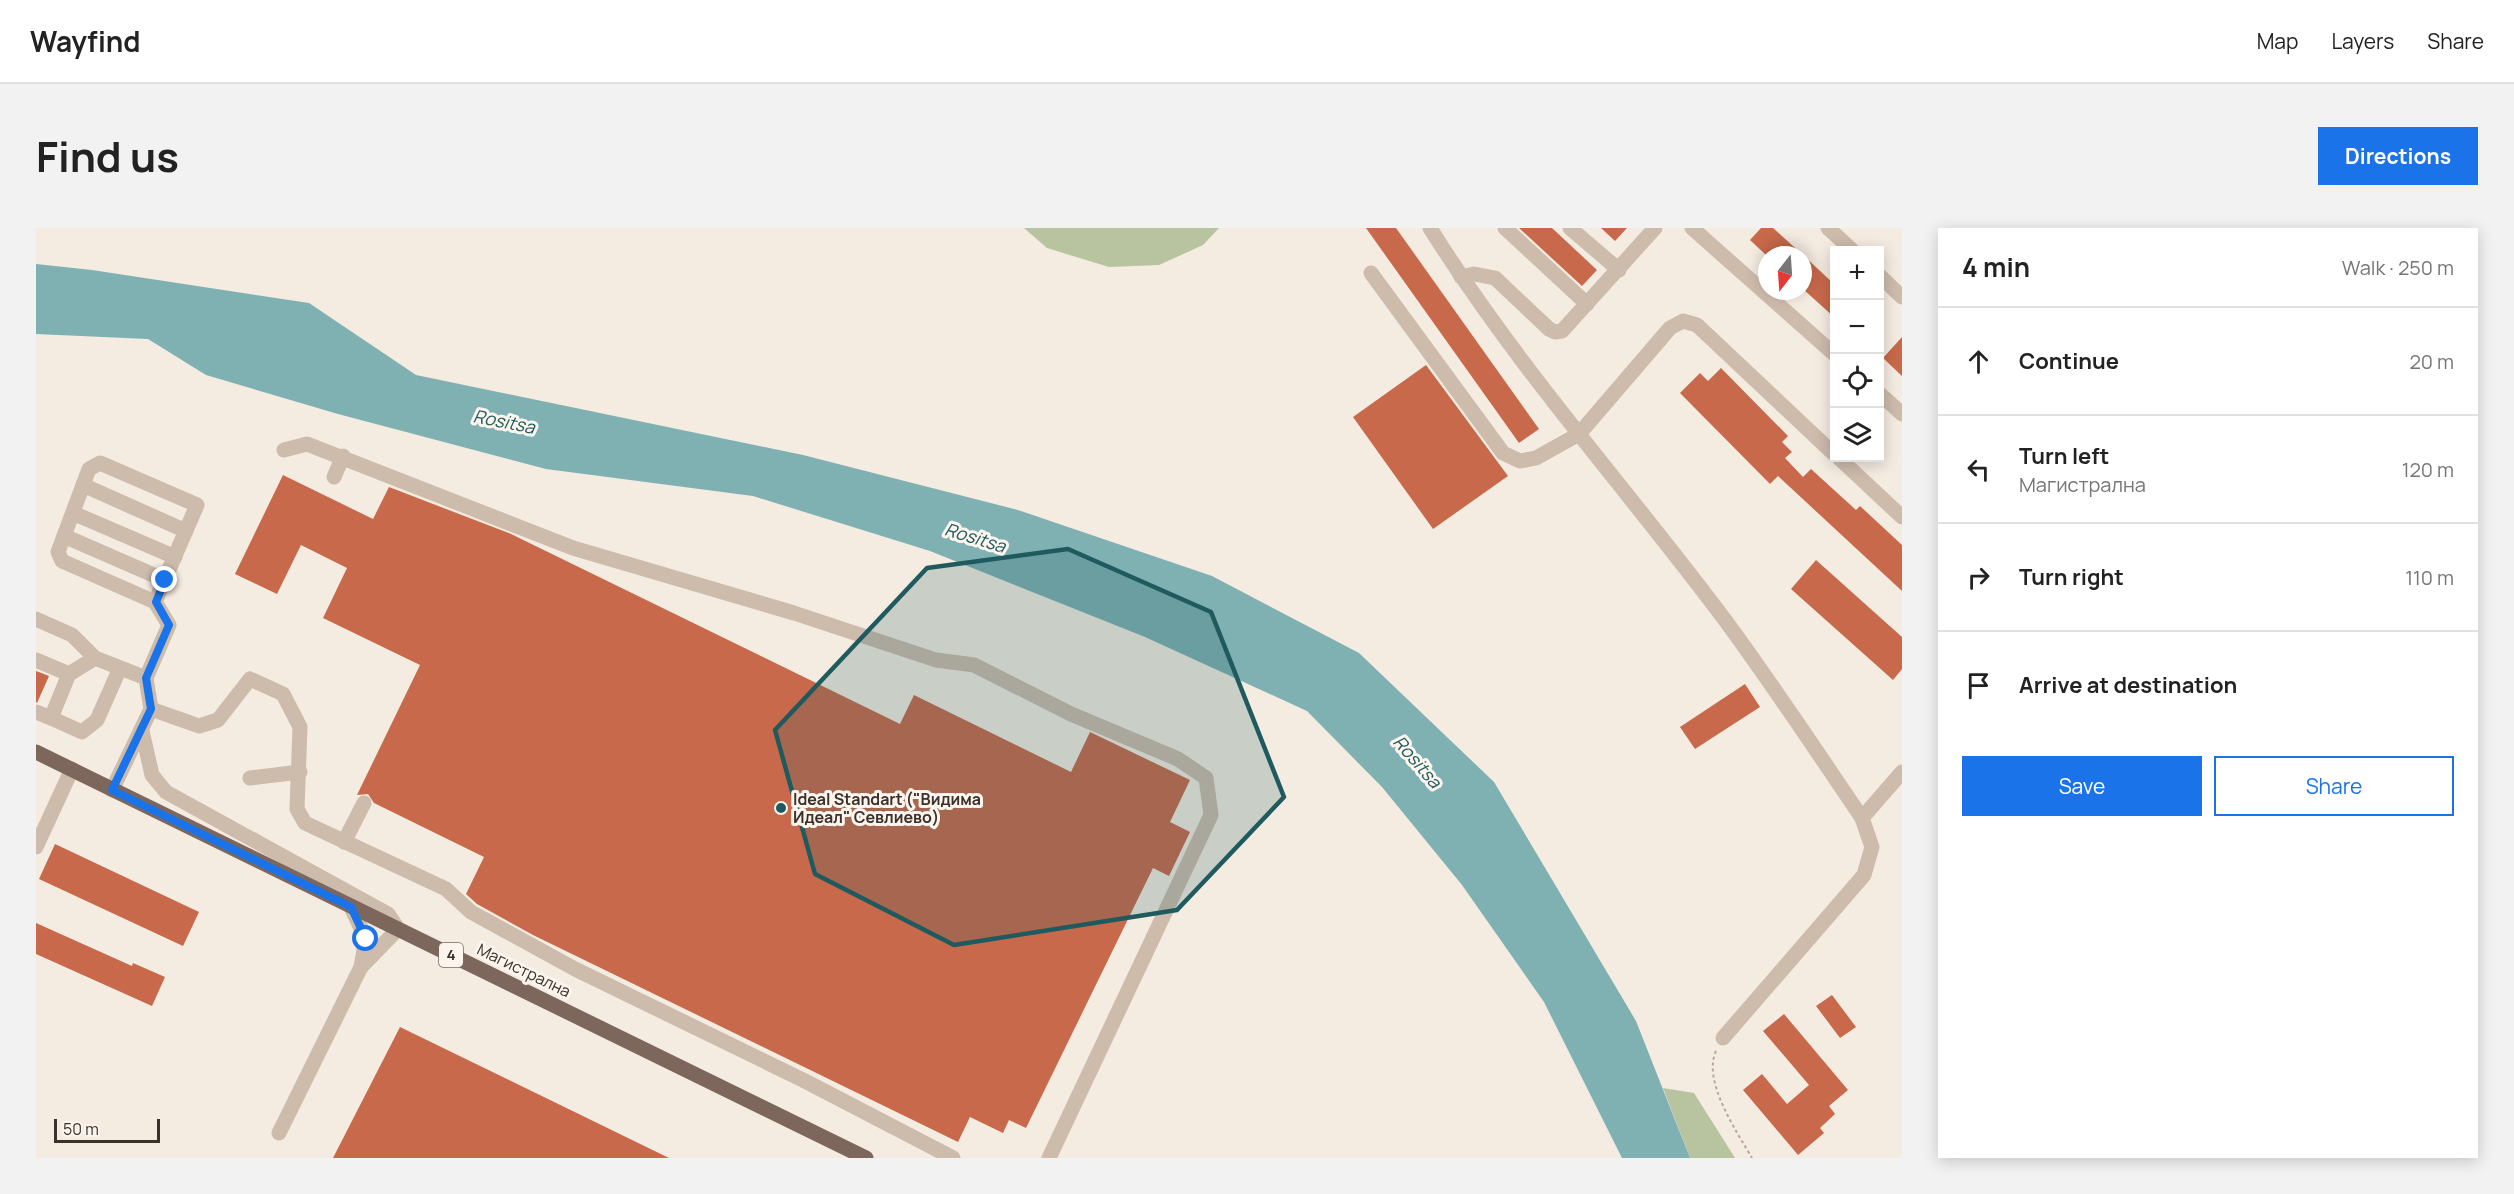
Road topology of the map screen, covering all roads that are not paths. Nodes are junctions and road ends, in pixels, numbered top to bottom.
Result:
1 (1430, 228) edge
2 (1505, 228) edge
3 (1570, 228) edge
4 (1655, 228) edge
5 (1692, 228) edge
6 (1828, 228) edge
7 (1848, 246) edge
8 (1619, 270) junction
9 (1371, 273) dead end
10 (1461, 277) junction
11 (1884, 280) edge
12 (1902, 297) edge
13 (1587, 304) junction
14 (1830, 350) edge
15 (1884, 398) edge
16 (1902, 414) edge
17 (1579, 434) junction
18 (284, 450) dead end
19 (1830, 450) edge
20 (343, 456) junction
21 (1843, 462) edge
22 (334, 477) dead end
23 (84, 485) junction
24 (73, 513) junction
25 (1902, 517) edge
26 (186, 531) junction
27 (64, 536) junction
28 (175, 557) junction
29 (165, 580) junction
30 (156, 602) junction
31 (36, 619) edge
32 (95, 658) junction
33 (36, 660) edge
34 (120, 668) junction
35 (69, 674) junction
36 (146, 678) junction
37 (151, 709) junction
38 (36, 712) edge
39 (51, 718) junction
40 (142, 731) junction
41 (36, 752) edge
42 (72, 770) junction
43 (300, 772) junction
44 (1902, 772) edge
45 (250, 778) dead end
46 (112, 790) junction
47 (364, 803) dead end
48 (1862, 818) junction
49 (344, 842) junction
50 (36, 847) edge
51 (351, 907) junction
52 (398, 929) junction
53 (361, 967) junction
54 (1723, 1038) road end
55 (279, 1133) dead end
56 (866, 1158) edge
57 (953, 1158) edge
58 (1049, 1158) edge

1 - 10 street
2 - 13 street
3 - 8 street
4 - 8 street
5 - 14 street
6 - 7 street
8 - 13 street
9 - 17 street
10 - 13 street
10 - 17 street
11 - 12 street
15 - 16 street
17 - 19 street
17 - 48 street
18 - 20 street
20 - 22 street
20 - 58 street
21 - 25 street
23 - 24 street
23 - 26 street
23 - 26 street
24 - 27 street
24 - 28 street
26 - 28 street
27 - 29 street
27 - 30 street
28 - 29 street
29 - 30 street
30 - 36 street
31 - 32 street
32 - 34 street
32 - 35 street
33 - 35 street
34 - 36 street
34 - 39 street
35 - 39 street
36 - 37 street
37 - 40 street
37 - 43 street
38 - 39 street
40 - 46 street
40 - 52 street
41 - 42 main road, Магистрална / 4
42 - 46 main road, Магистрална / 4
42 - 50 street
43 - 45 street
43 - 49 street
44 - 48 street
46 - 51 main road, Магистрална / 4
47 - 49 street
48 - 54 street
49 - 57 street
51 - 52 main road, Магистрална / 4
51 - 53 street
52 - 53 street
52 - 56 main road, Магистрална / 4
53 - 55 street

